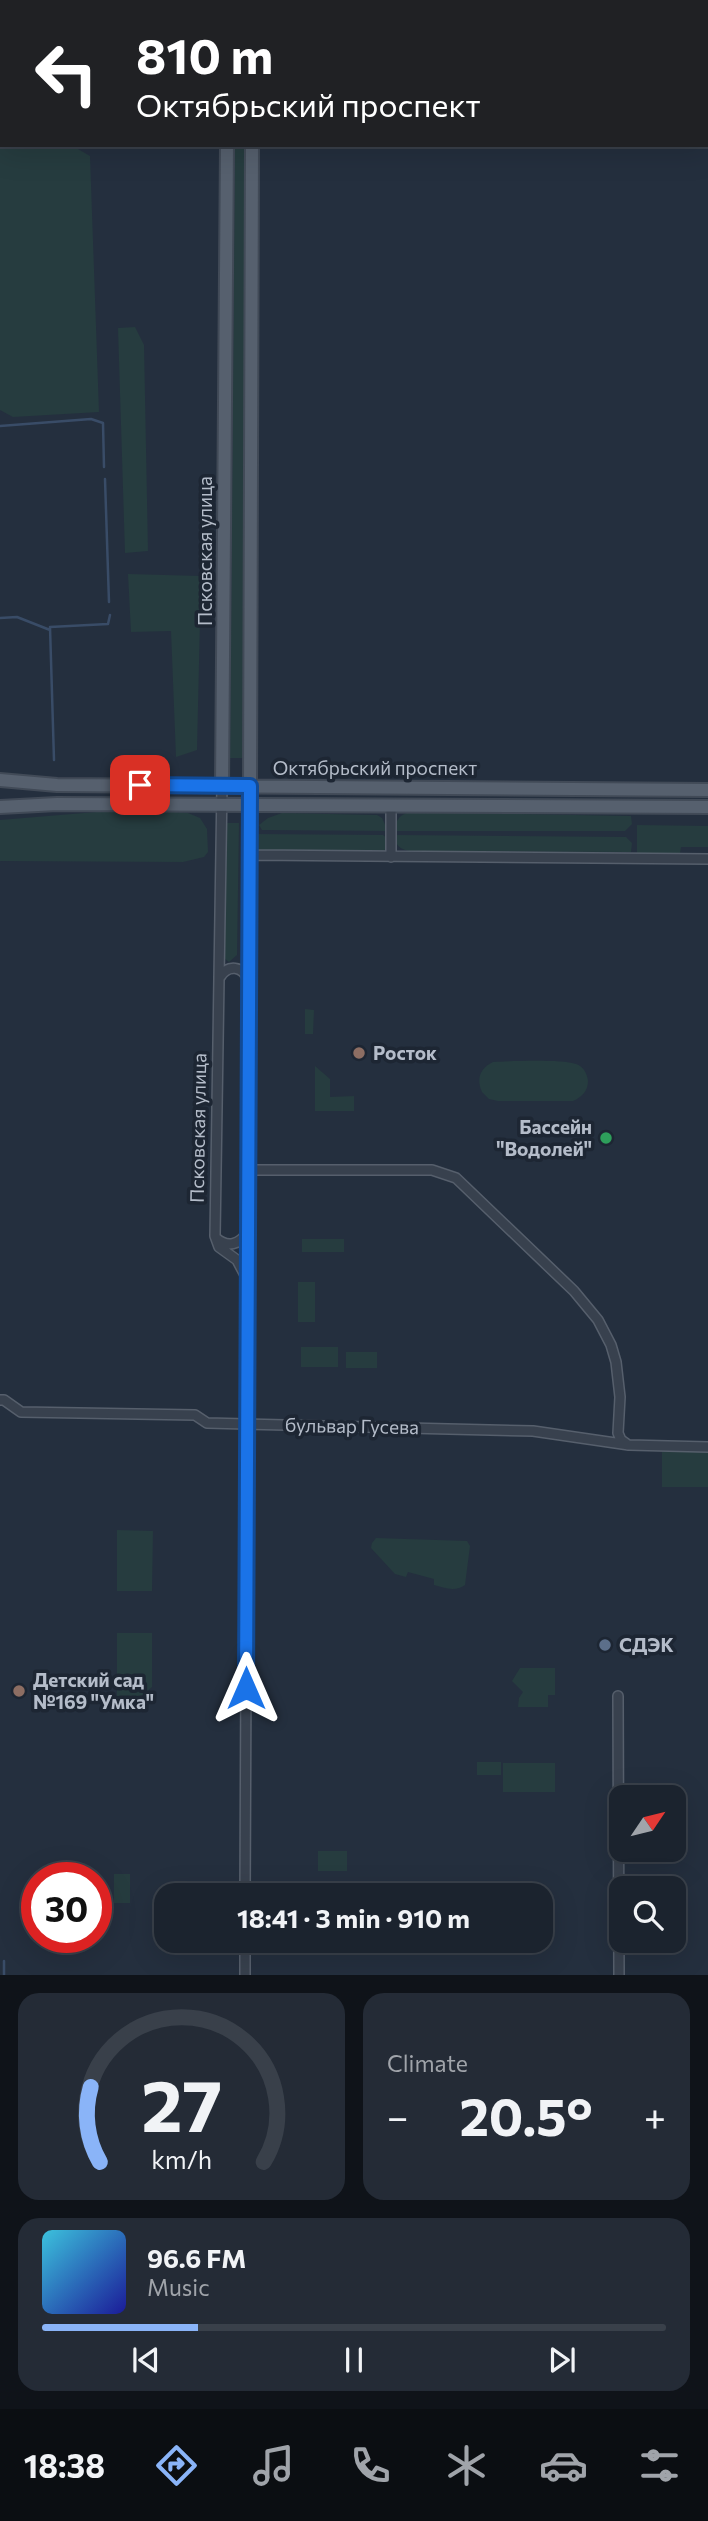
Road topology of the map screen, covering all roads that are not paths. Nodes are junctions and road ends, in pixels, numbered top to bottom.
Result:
1 (227, 147) edge
2 (252, 147) edge
3 (0, 780) edge
4 (222, 786) junction
5 (250, 786) junction
6 (708, 790) edge
7 (222, 804) junction
8 (250, 804) junction
9 (391, 804) junction
10 (0, 807) edge
11 (708, 807) edge
12 (249, 855) junction
13 (391, 857) junction
14 (708, 859) edge
15 (248, 953) junction
16 (219, 957) junction
17 (219, 979) junction
18 (248, 982) junction
19 (247, 1170) junction
20 (247, 1232) junction
21 (215, 1236) junction
22 (247, 1280) junction
23 (0, 1400) edge
24 (247, 1424) junction
25 (629, 1445) junction
26 (708, 1447) edge
27 (618, 1696) dead end
28 (245, 1883) edge
29 (245, 1953) edge
30 (244, 1975) edge
31 (619, 1975) edge

1 - 4 main road, Псковская улица
2 - 5 main road
3 - 4 main road, Октябрьский проспект
4 - 5 main road, Октябрьский проспект
4 - 7 street, Псковская улица
5 - 6 main road, Октябрьский проспект
5 - 8 street
7 - 8 main road, Октябрьский проспект
7 - 10 main road, Октябрьский проспект
7 - 16 street, Псковская улица
8 - 9 main road, Октябрьский проспект
8 - 12 street
9 - 11 main road, Октябрьский проспект
9 - 13 street
12 - 13 street
12 - 15 street
13 - 14 street
15 - 16 street
15 - 18 street
16 - 17 street, Псковская улица
17 - 18 street
17 - 21 street, Псковская улица
18 - 19 street
19 - 20 street
19 - 25 street
20 - 21 street
20 - 22 street
21 - 22 street
22 - 24 street
23 - 24 street, бульвар Гусева
24 - 25 street, бульвар Гусева
24 - 28 street
25 - 26 street, бульвар Гусева
27 - 31 street
29 - 30 street

